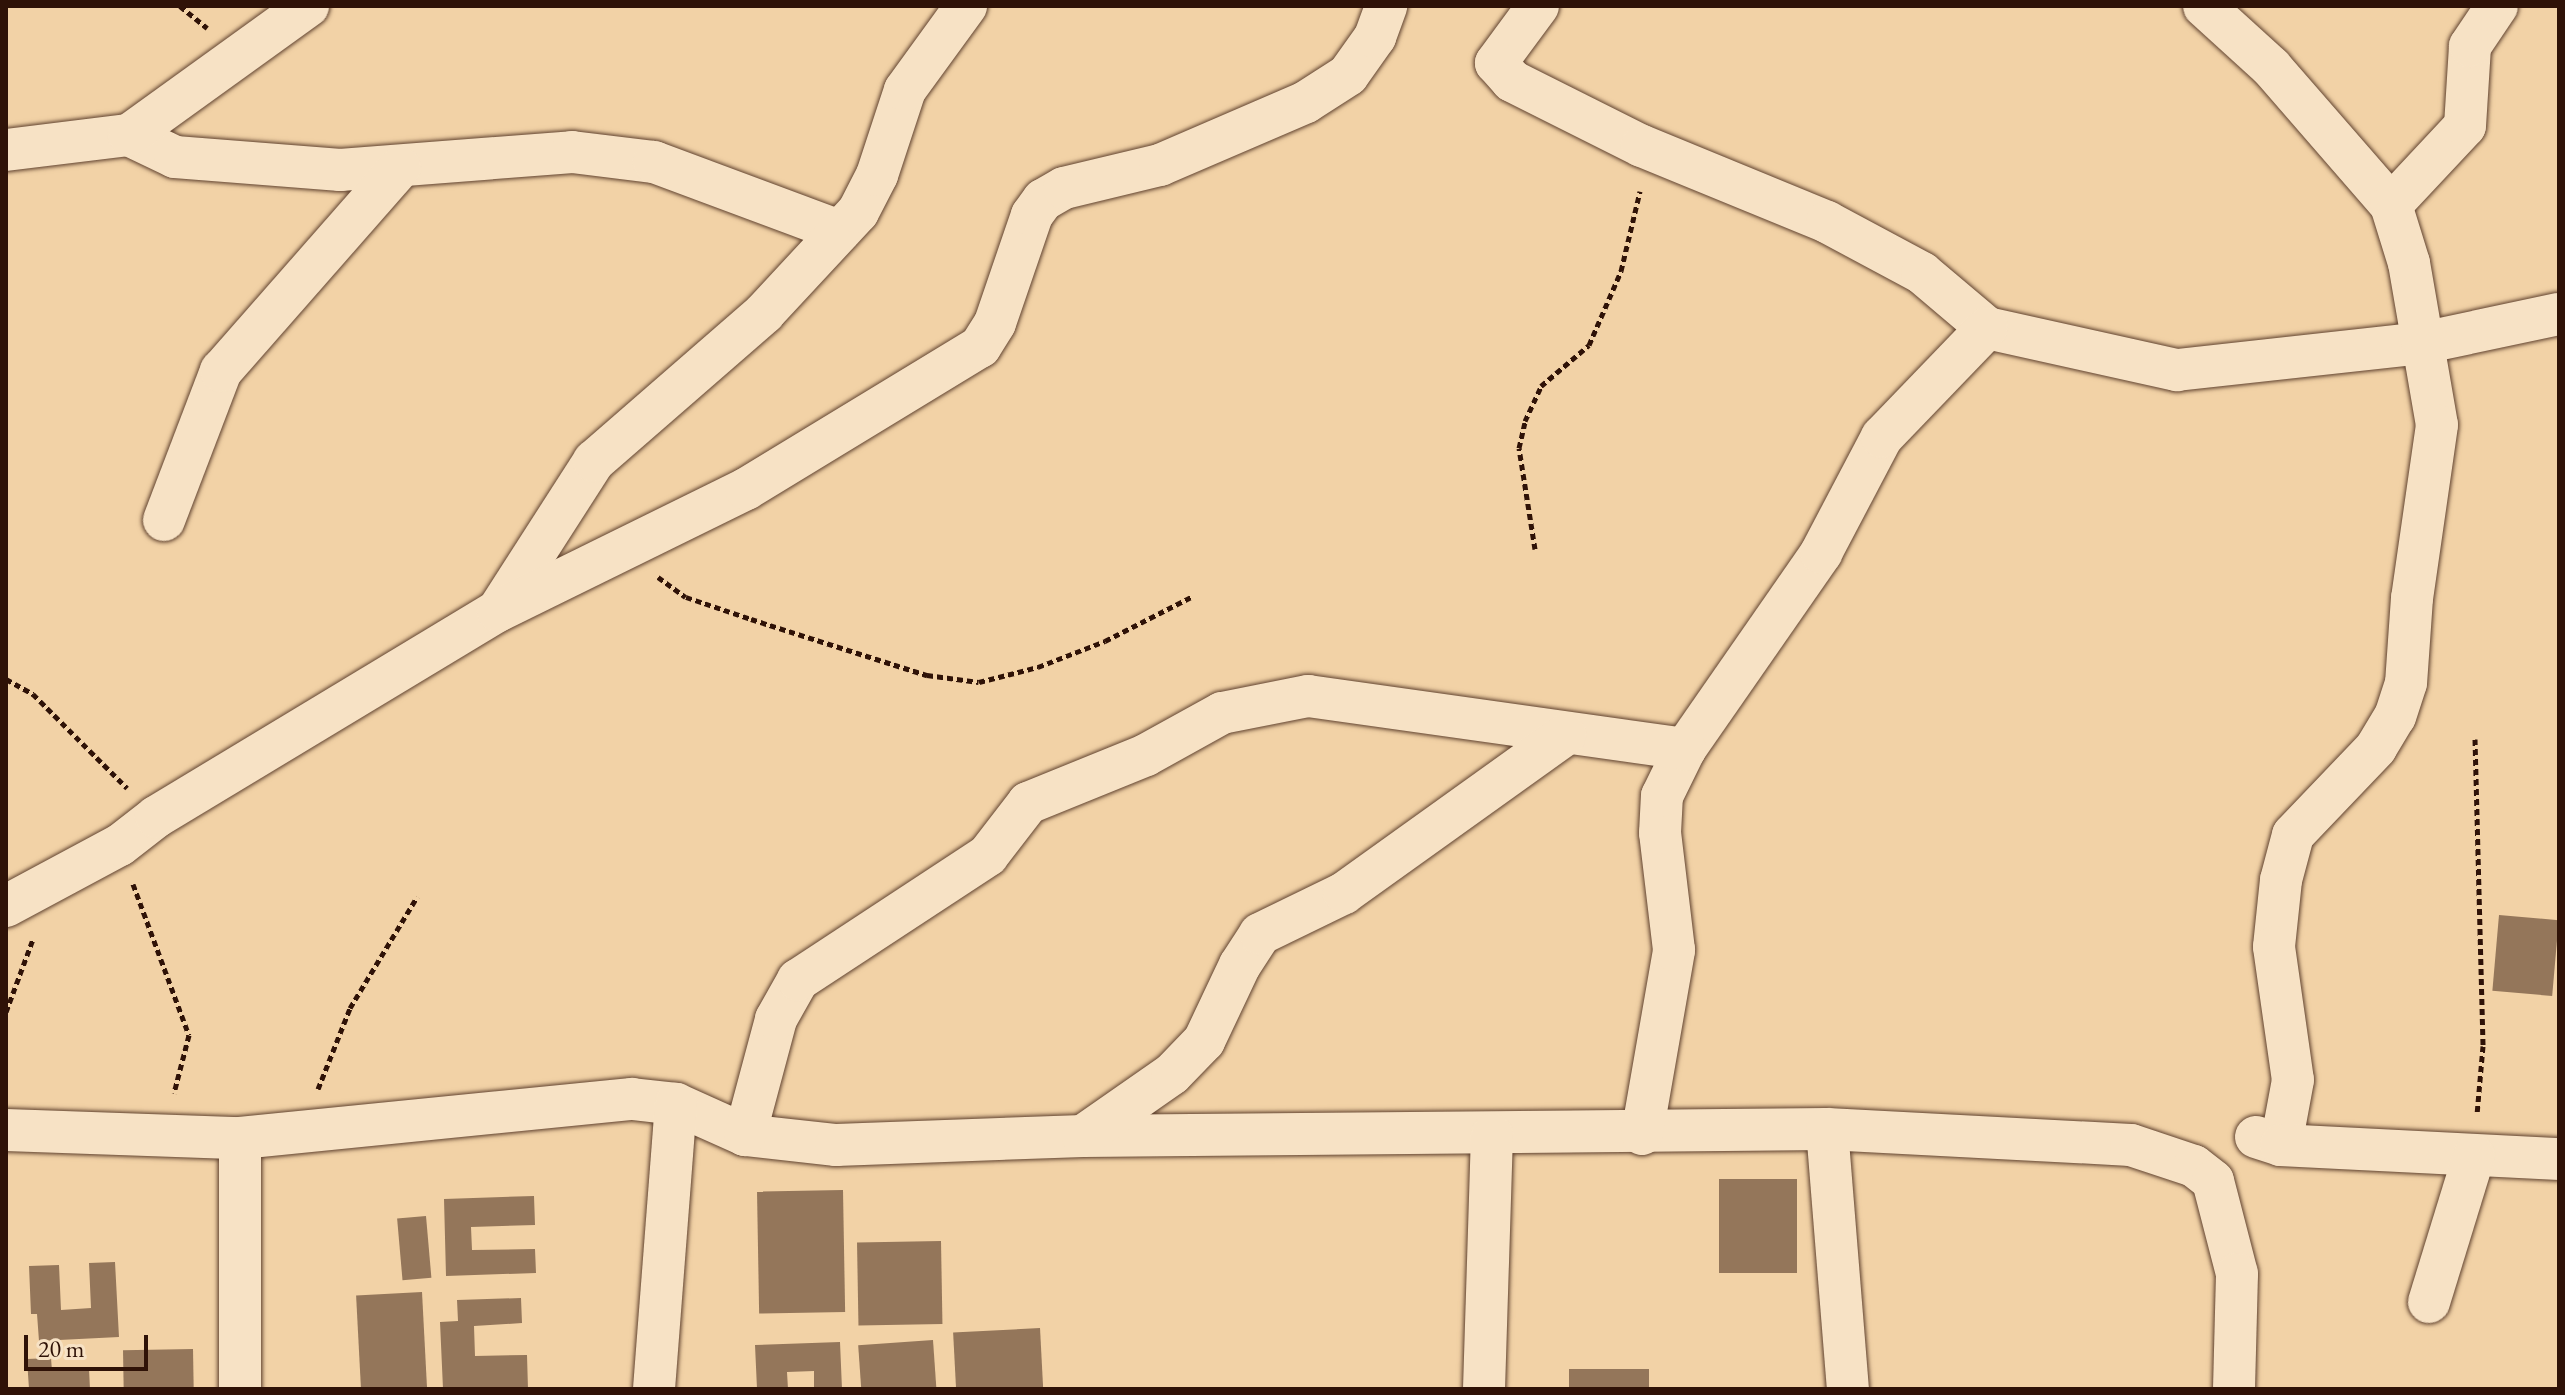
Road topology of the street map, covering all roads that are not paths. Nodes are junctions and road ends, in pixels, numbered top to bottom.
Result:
1 (308, 6) edge
2 (966, 6) edge
3 (1386, 6) edge
4 (1538, 6) edge
5 (2204, 6) edge
6 (2497, 6) edge
7 (129, 135) junction
8 (6, 150) edge
9 (400, 167) junction
10 (2391, 205) junction
11 (840, 231) junction
12 (2559, 314) edge
13 (1987, 328) junction
14 (2422, 343) junction
15 (164, 520) dead end
16 (498, 611) junction
17 (1565, 735) junction
18 (1685, 749) junction
19 (6, 906) edge
20 (676, 1104) junction
21 (1827, 1129) junction
22 (6, 1130) edge
23 (1642, 1134) junction
24 (745, 1135) junction
25 (1492, 1135) junction
26 (1083, 1136) junction
27 (240, 1138) junction
28 (2474, 1156) junction
29 (2559, 1159) edge
30 (2429, 1302) dead end
31 (240, 1389) edge
32 (654, 1389) edge
33 (1484, 1389) edge
34 (1848, 1389) edge
35 (2234, 1389) edge

1 - 7 street
2 - 11 street
3 - 16 street
4 - 13 street
5 - 10 street
6 - 10 street
7 - 8 street
7 - 9 street
9 - 11 street
9 - 15 street
10 - 14 street
11 - 16 street
12 - 14 street
13 - 14 street
13 - 18 street
14 - 28 street
16 - 19 street
17 - 18 street
17 - 24 street
17 - 26 street
18 - 23 street
20 - 24 street
20 - 27 street
20 - 32 street
21 - 23 street
21 - 34 street
21 - 35 street
22 - 27 street
23 - 25 street
24 - 26 street
25 - 26 street
25 - 33 street
27 - 31 street
28 - 29 street
28 - 30 street

